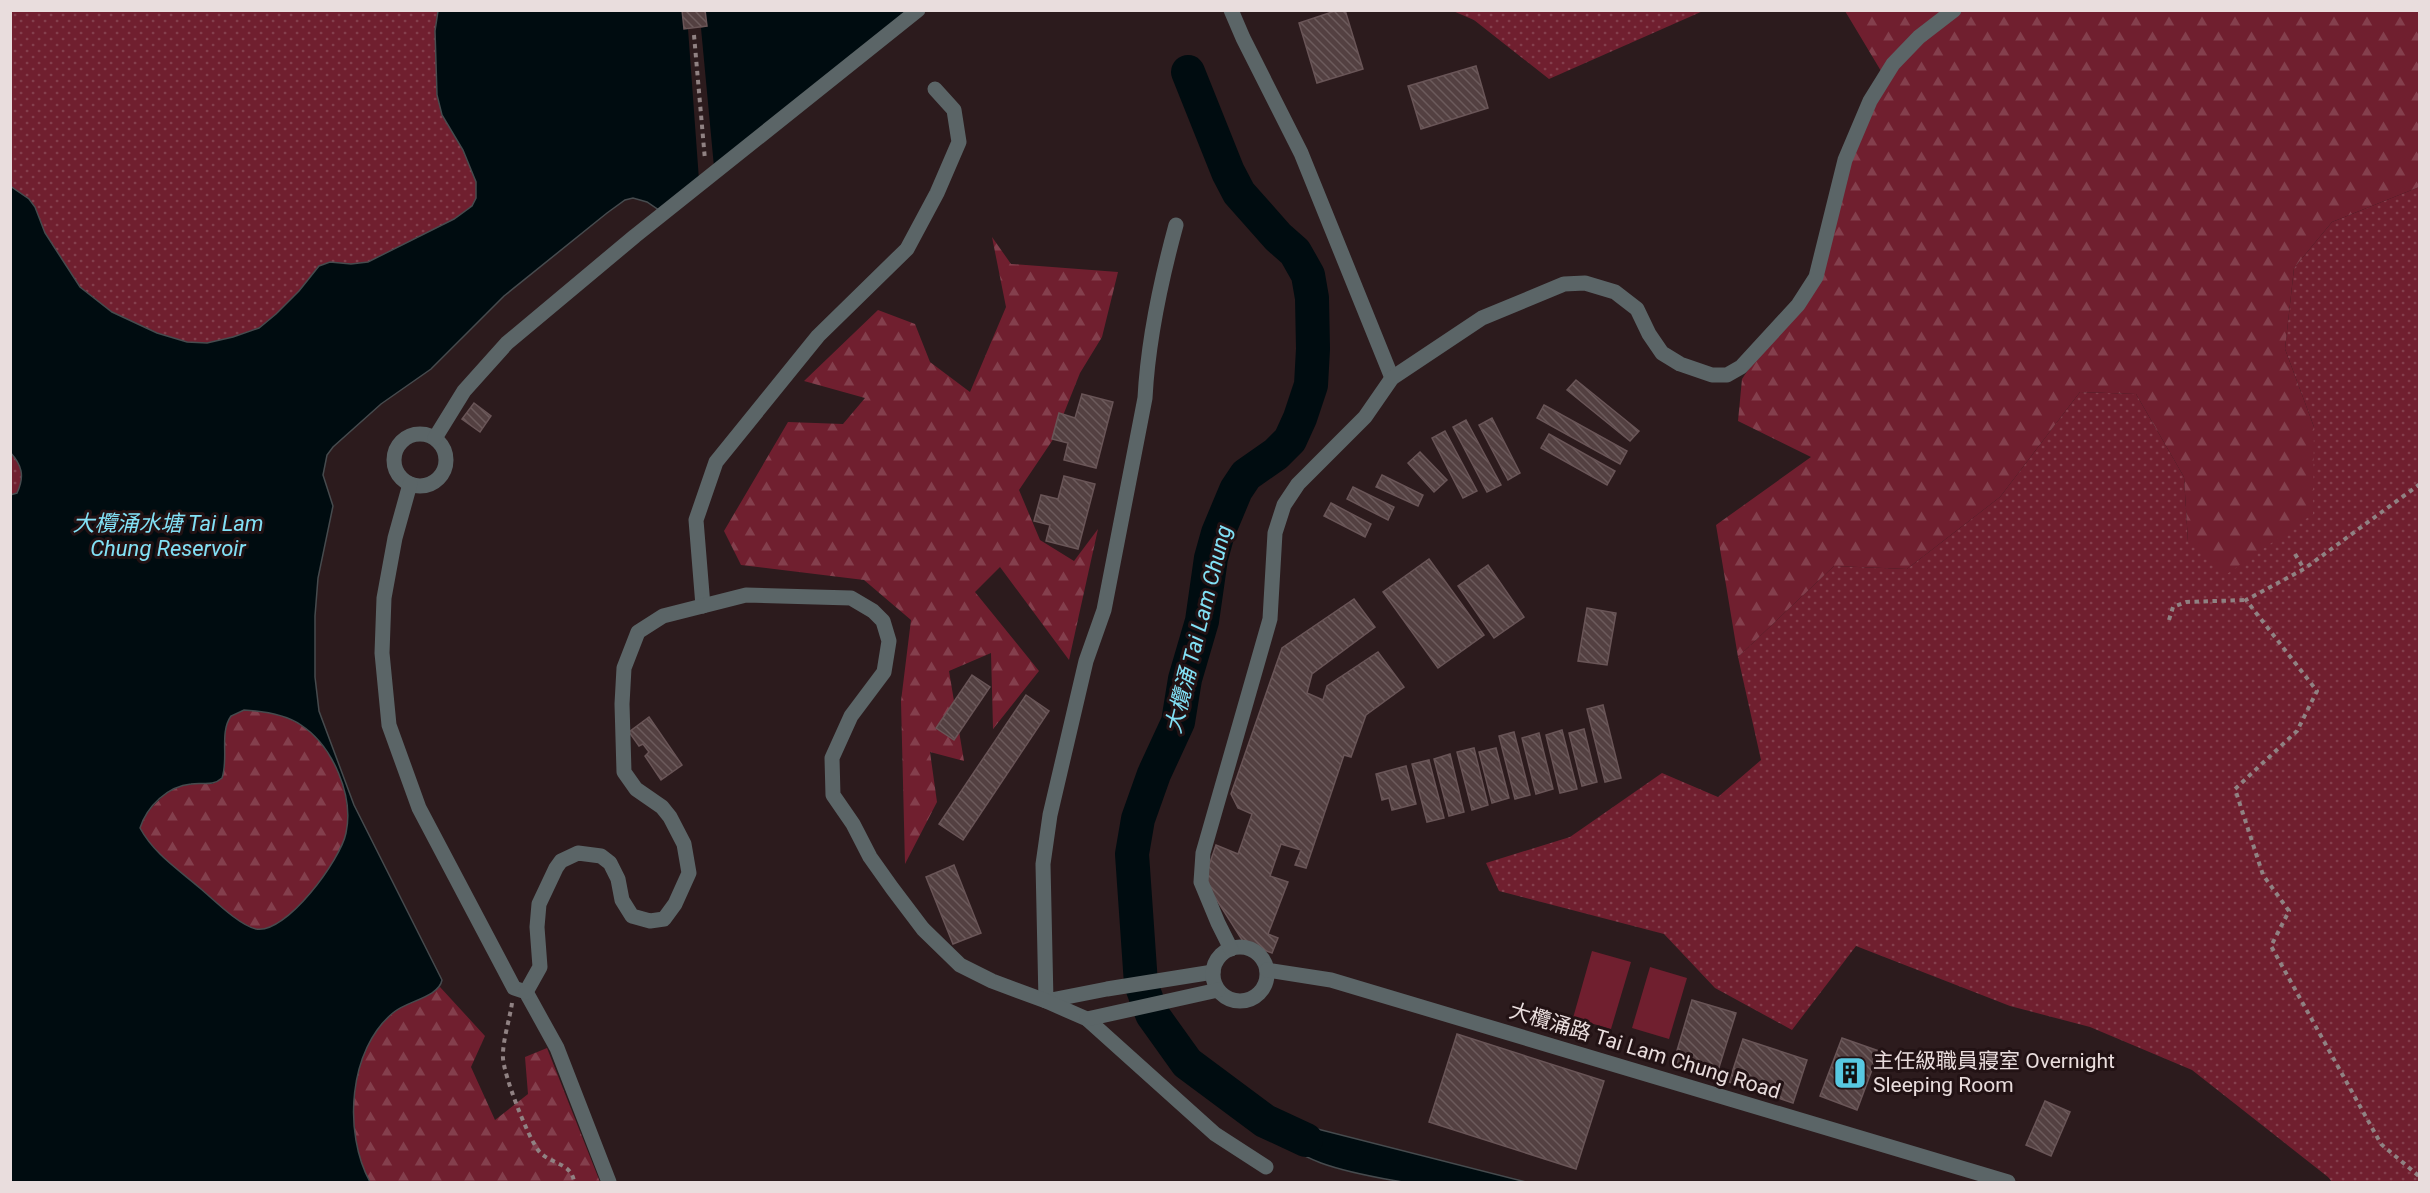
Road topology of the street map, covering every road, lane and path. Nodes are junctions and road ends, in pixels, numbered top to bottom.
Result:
1 (918, 10) edge
2 (1231, 10) edge
3 (1954, 10) edge
4 (694, 35) dead end
5 (935, 89) dead end
6 (706, 180) junction
7 (1176, 225) dead end
8 (1392, 378) junction
9 (435, 438) junction
10 (2420, 483) edge
11 (410, 484) junction
12 (2295, 554) dead end
13 (2304, 569) junction
14 (2247, 600) junction
15 (703, 606) junction
16 (2169, 620) dead end
17 (1231, 949) junction
18 (1267, 970) junction
19 (1213, 972) junction
20 (520, 990) junction
21 (1218, 990) junction
22 (1046, 1001) junction
23 (1087, 1019) junction
24 (1266, 1167) dead end
25 (2420, 1178) edge
26 (1999, 1181) edge
27 (574, 1182) edge
28 (609, 1182) edge

1 - 6 lane
2 - 8 lane
3 - 8 lane
4 - 6 path
5 - 15 lane
6 - 9 lane
7 - 22 lane
8 - 17 lane
9 - 11 lane
9 - 11 lane
10 - 13 path
11 - 20 lane
12 - 13 path
13 - 14 path
14 - 16 path
14 - 25 path
15 - 20 lane
15 - 22 lane
17 - 18 lane
17 - 19 lane
18 - 21 lane
18 - 26 lane, 大欖涌路 Tai Lam Chung Road
19 - 21 lane
19 - 22 lane
20 - 27 path
20 - 28 lane
21 - 23 lane
22 - 23 lane
23 - 24 lane

